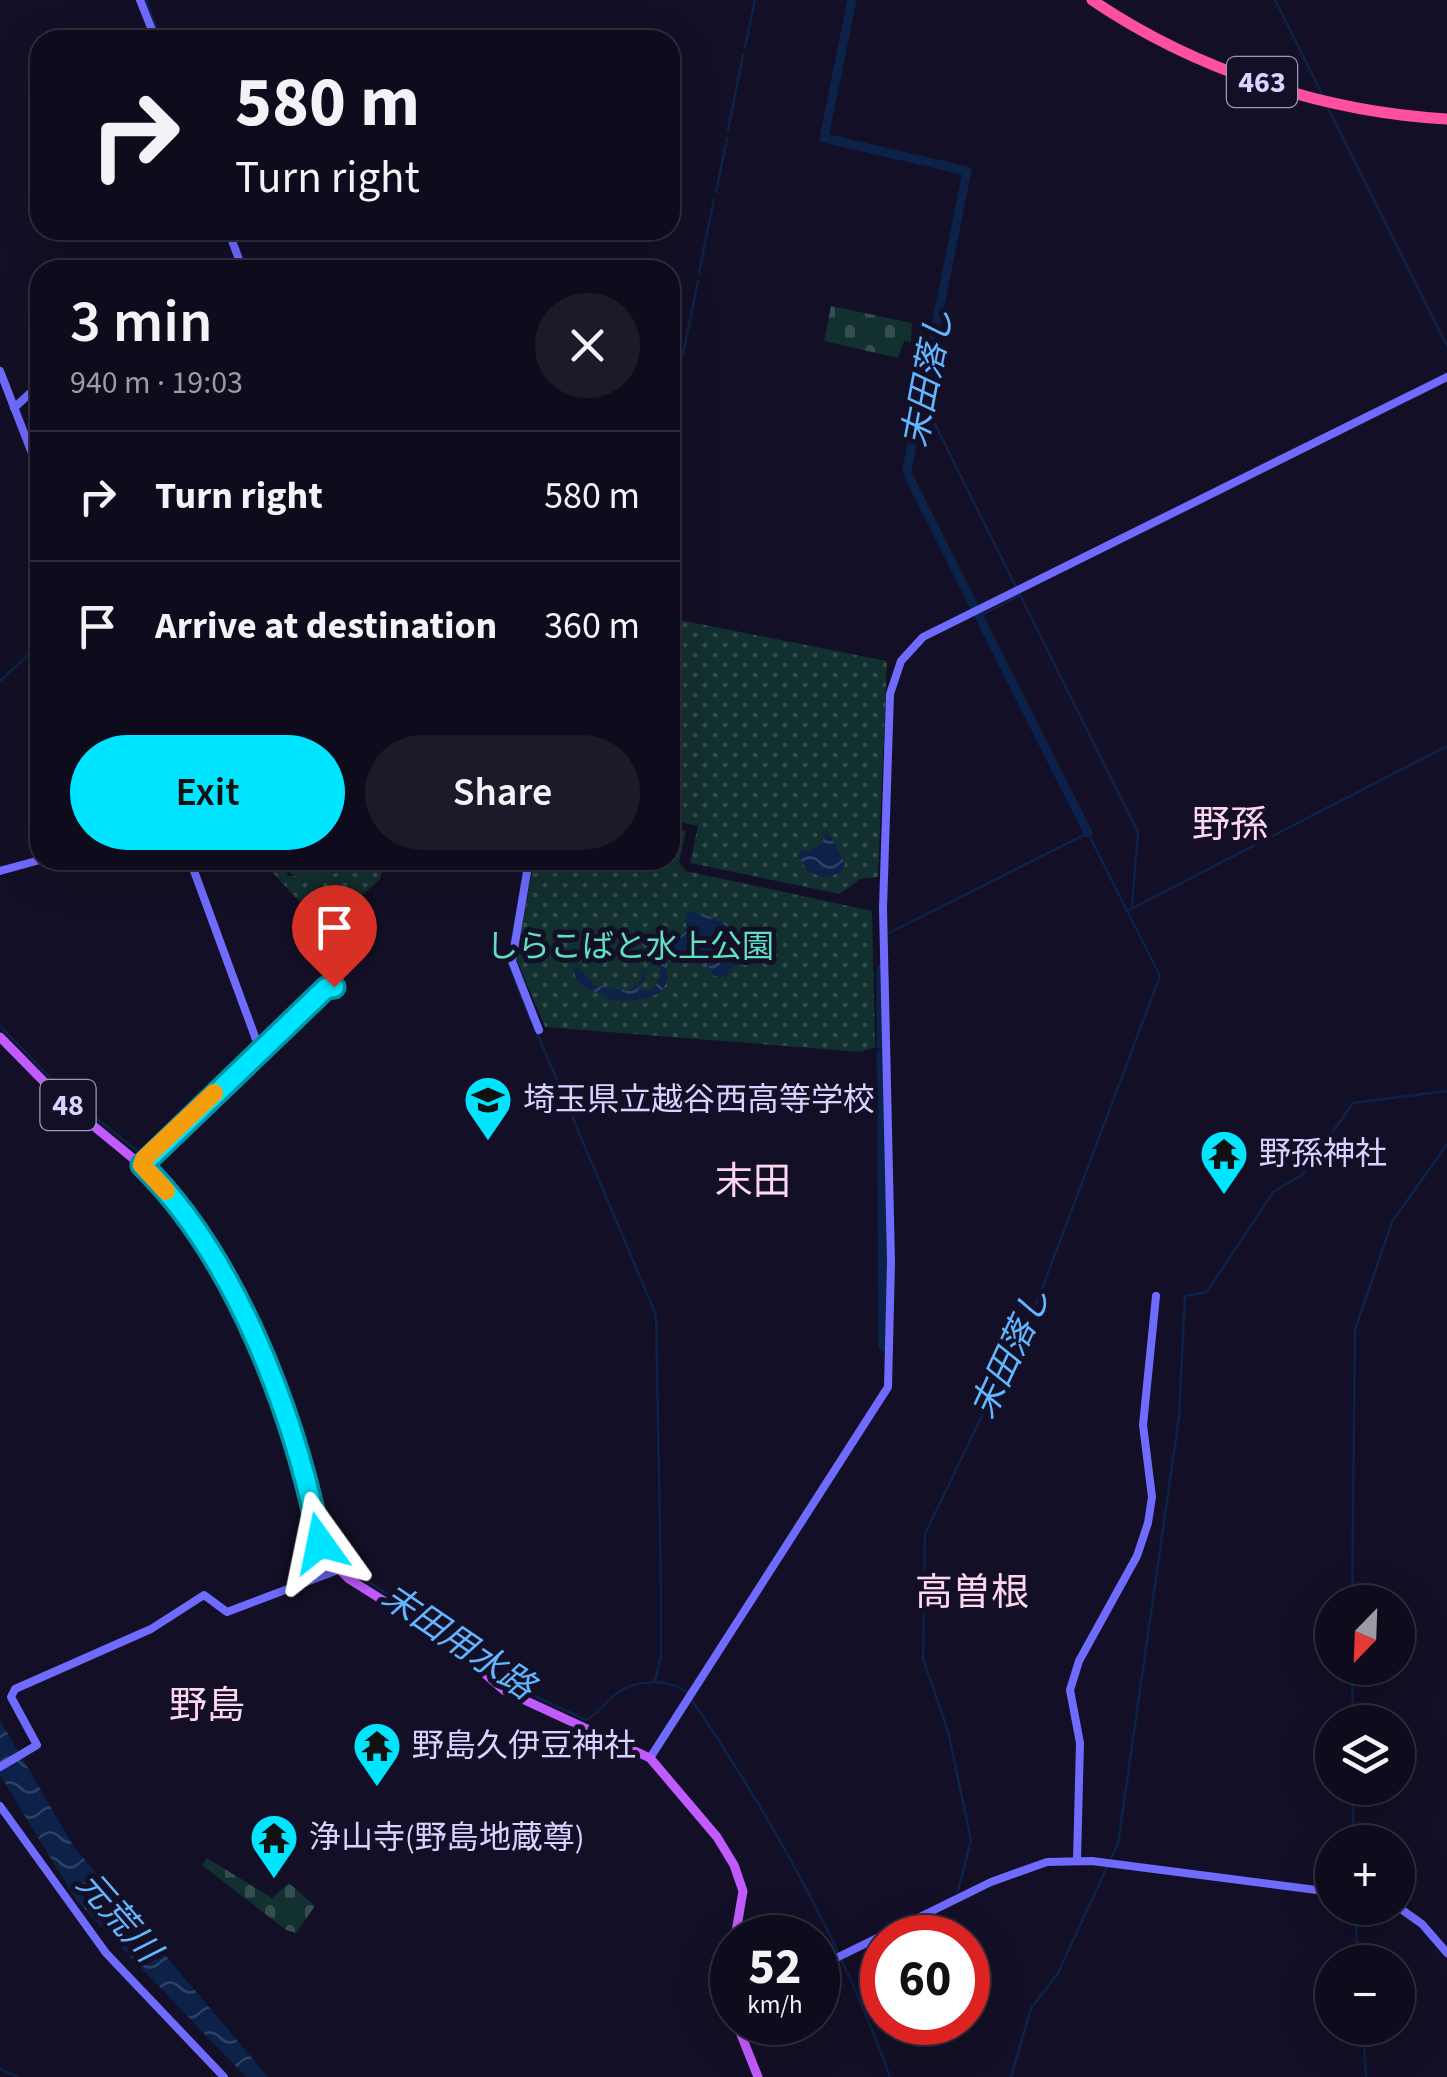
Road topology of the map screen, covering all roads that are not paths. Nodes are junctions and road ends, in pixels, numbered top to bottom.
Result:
1 (140, 0) edge
2 (1092, 0) edge
3 (1104, 0) edge
4 (152, 30) edge
5 (1447, 116) edge
6 (0, 371) edge
7 (1447, 377) edge
8 (30, 393) edge
9 (14, 408) junction
10 (30, 449) edge
11 (30, 862) edge
12 (0, 870) edge
13 (194, 870) edge
14 (528, 870) edge
15 (540, 1030) dead end
16 (0, 1037) edge
17 (262, 1054) junction
18 (142, 1165) junction
19 (1156, 1296) dead end
20 (338, 1570) junction
21 (650, 1758) junction
22 (0, 1768) edge
23 (0, 1806) edge
24 (1077, 1860) junction
25 (1315, 1890) edge
26 (741, 1915) edge
27 (1415, 1919) edge
28 (1447, 1953) edge
29 (840, 1956) edge
30 (745, 2045) edge
31 (224, 2077) edge
32 (758, 2077) edge

1 - 4 street
2 - 5 highway, 463
3 - 5 highway, 463
6 - 9 street
7 - 21 street
8 - 9 street
9 - 10 street
11 - 12 street
13 - 17 street
14 - 15 street
16 - 18 main road, 48
17 - 17 street
17 - 18 street
18 - 20 main road, 48
19 - 24 street
20 - 21 main road
20 - 22 street
21 - 26 main road
23 - 31 street
24 - 25 street
24 - 29 street
27 - 28 street
30 - 32 main road

